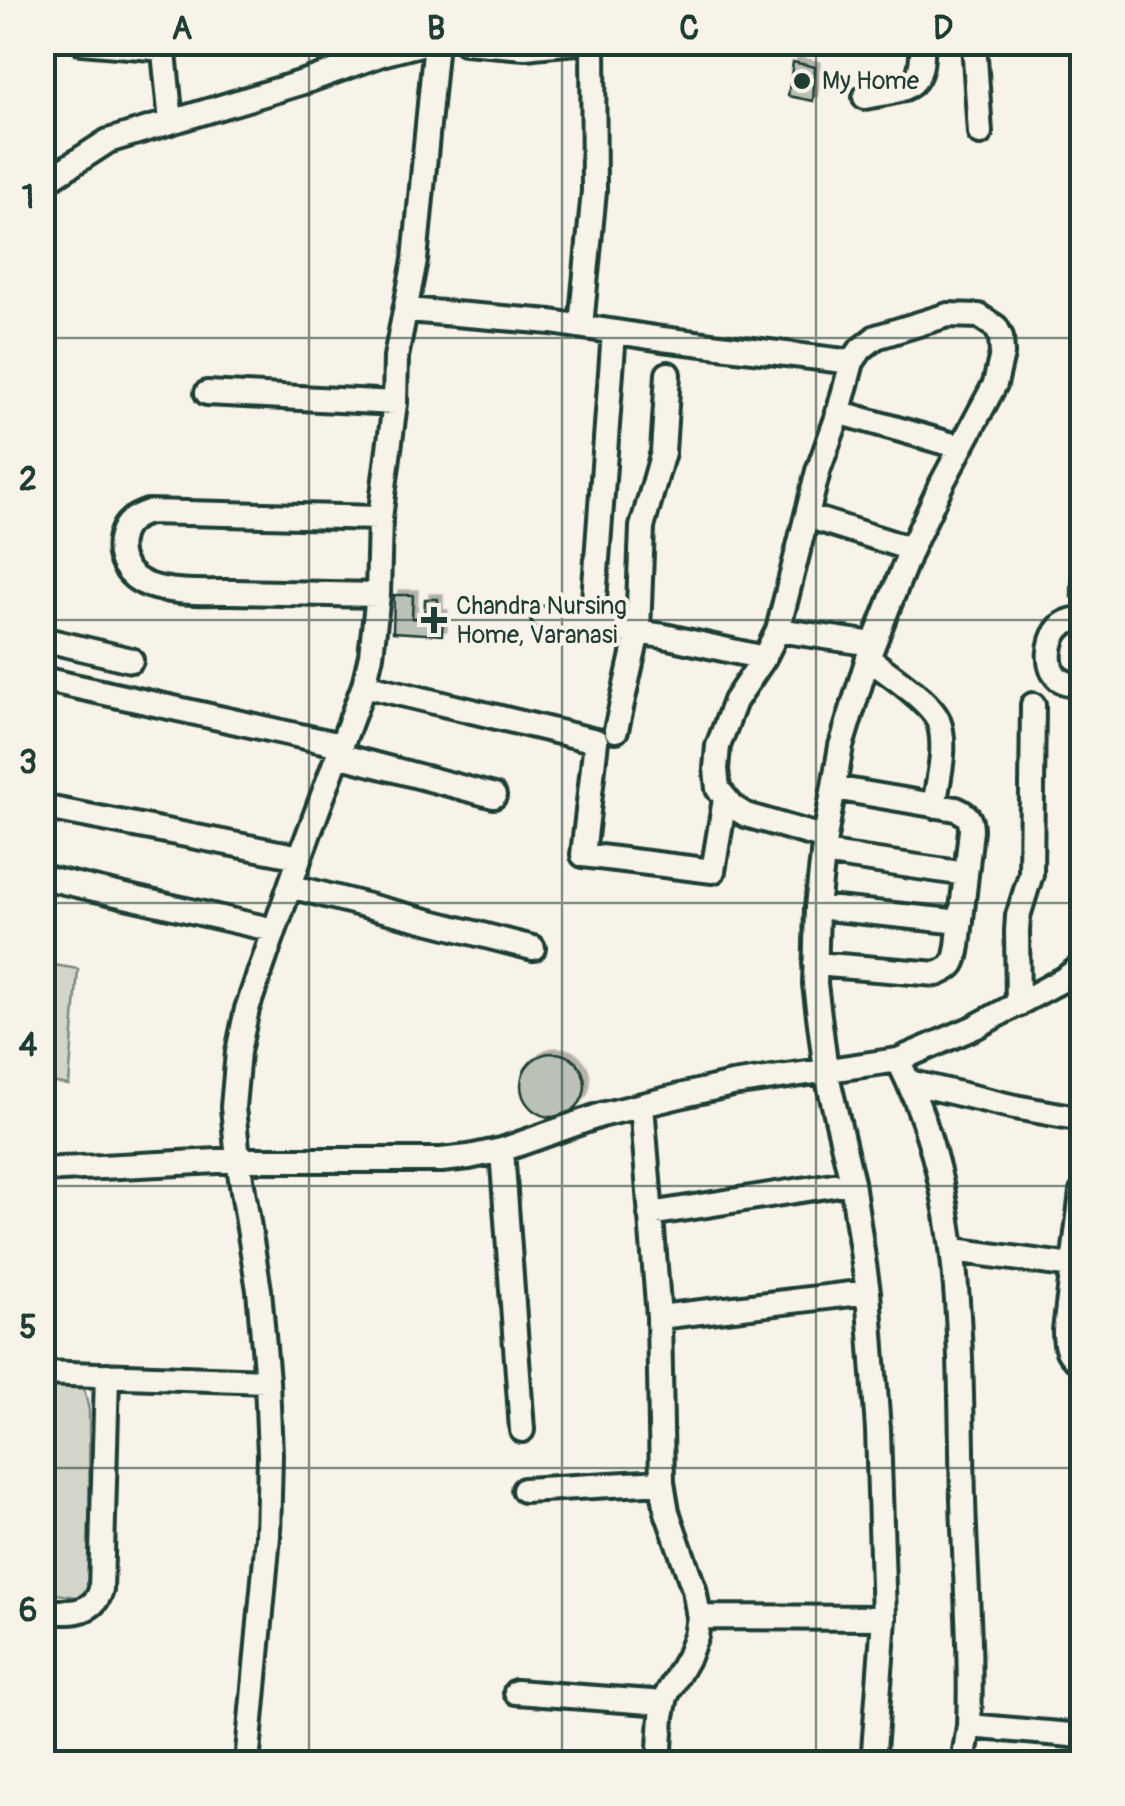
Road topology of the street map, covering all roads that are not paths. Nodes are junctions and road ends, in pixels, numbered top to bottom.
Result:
1 (82, 42) edge
2 (428, 42) edge
3 (436, 42) edge
4 (465, 42) edge
5 (577, 42) edge
6 (593, 42) edge
7 (922, 42) edge
8 (974, 42) edge
9 (164, 46) edge
10 (385, 48) edge
11 (865, 97) dead end
12 (171, 122) junction
13 (980, 133) dead end
14 (42, 184) edge
15 (407, 310) junction
16 (581, 326) junction
17 (614, 332) junction
18 (852, 362) junction
19 (668, 374) dead end
20 (207, 393) dead end
21 (395, 403) junction
22 (838, 412) junction
23 (960, 447) junction
24 (807, 516) junction
25 (380, 518) junction
26 (911, 549) junction
27 (378, 595) junction
28 (544, 619) dead end
29 (1082, 619) edge
30 (592, 626) junction
31 (778, 630) junction
32 (638, 632) junction
33 (42, 638) edge
34 (870, 651) junction
35 (764, 658) junction
36 (131, 660) dead end
37 (42, 679) edge
38 (364, 685) junction
39 (1082, 687) edge
40 (1033, 705) dead end
41 (616, 730) dead end
42 (340, 750) junction
43 (834, 788) junction
44 (494, 796) dead end
45 (725, 799) junction
46 (934, 806) junction
47 (42, 807) edge
48 (824, 845) junction
49 (300, 857) junction
50 (966, 874) junction
51 (42, 877) edge
52 (290, 886) junction
53 (817, 906) junction
54 (961, 922) junction
55 (274, 930) junction
56 (533, 948) dead end
57 (815, 964) junction
58 (1082, 966) edge
59 (1018, 1005) junction
60 (898, 1060) junction
61 (826, 1072) junction
62 (909, 1082) junction
63 (642, 1105) junction
64 (1082, 1119) edge
65 (502, 1150) junction
66 (238, 1160) junction
67 (42, 1170) edge
68 (852, 1182) junction
69 (1082, 1197) edge
70 (650, 1214) junction
71 (954, 1250) junction
72 (1072, 1266) junction
73 (868, 1292) junction
74 (659, 1317) junction
75 (1082, 1363) edge
76 (42, 1373) edge
77 (107, 1375) junction
78 (267, 1381) junction
79 (522, 1430) dead end
80 (662, 1482) junction
81 (524, 1490) dead end
82 (42, 1611) edge
83 (700, 1617) junction
84 (884, 1618) junction
85 (516, 1692) dead end
86 (664, 1703) junction
87 (968, 1726) junction
88 (1082, 1736) edge
89 (247, 1764) edge
90 (659, 1764) edge
91 (873, 1764) edge
92 (963, 1764) edge

1 - 9 street
2 - 10 street
3 - 15 street
4 - 5 street
6 - 16 street
7 - 11 street
8 - 13 street
9 - 12 street
10 - 12 street
12 - 14 street
15 - 16 street
15 - 21 street
16 - 17 street
17 - 18 street
17 - 30 street
18 - 22 street
18 - 23 street
19 - 32 street
20 - 21 street
21 - 25 street
22 - 23 street
22 - 24 street
23 - 26 street
24 - 26 street
24 - 31 street
25 - 27 street
25 - 27 street
26 - 34 street
27 - 38 street
28 - 30 street
29 - 39 street
30 - 32 street
31 - 34 street
31 - 35 street
32 - 35 street
32 - 41 street
33 - 36 street
34 - 43 street
34 - 46 street
35 - 45 street
37 - 42 street
38 - 42 street
38 - 45 street
40 - 59 street
42 - 44 street
42 - 49 street
43 - 46 street
43 - 48 street
45 - 48 street
46 - 50 street
47 - 49 street
48 - 50 street
48 - 53 street
49 - 52 street
50 - 54 street
51 - 55 street
52 - 55 street
52 - 56 street
53 - 54 street
53 - 57 street
54 - 57 street
55 - 66 street
57 - 61 street
58 - 59 street
59 - 60 street
60 - 61 street
60 - 62 street
61 - 63 street
61 - 68 street
62 - 64 street
62 - 71 street
63 - 65 street
63 - 70 street
65 - 66 street
65 - 79 street
66 - 67 street
66 - 78 street
68 - 70 street
68 - 73 street
69 - 72 street
70 - 74 street
71 - 72 street
71 - 87 street
72 - 75 street
73 - 74 street
73 - 84 street
74 - 80 street
76 - 77 street
77 - 78 street
77 - 82 street
78 - 89 street
80 - 81 street
80 - 83 street
83 - 84 street
83 - 86 street
84 - 91 street
85 - 86 street
86 - 90 street
87 - 88 street
87 - 92 street

